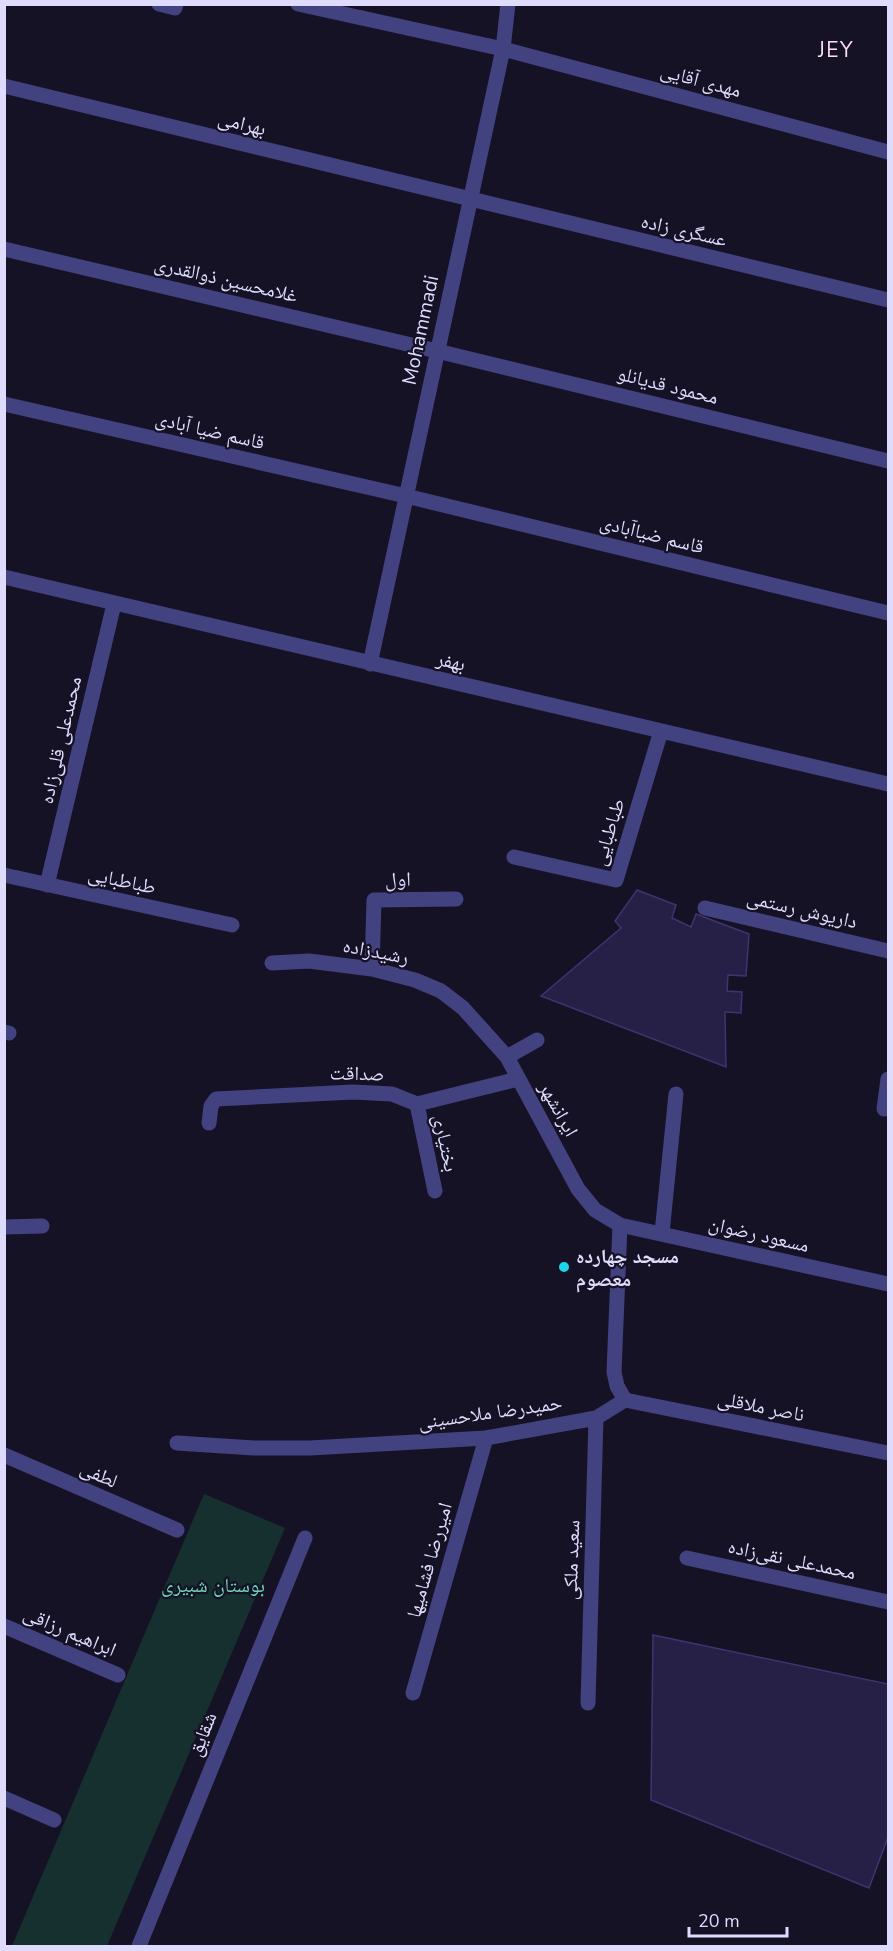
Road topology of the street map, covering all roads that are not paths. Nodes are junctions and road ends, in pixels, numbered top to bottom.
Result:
1 (159, 4) edge
2 (176, 4) edge
3 (298, 4) edge
4 (508, 4) edge
5 (502, 49) junction
6 (4, 86) edge
7 (888, 152) edge
8 (470, 200) junction
9 (4, 249) edge
10 (888, 300) edge
11 (437, 351) junction
12 (4, 404) edge
13 (888, 461) edge
14 (406, 496) junction
15 (4, 577) edge
16 (114, 604) junction
17 (888, 613) edge
18 (370, 664) junction
19 (661, 731) junction
20 (888, 784) edge
21 (514, 857) dead end
22 (4, 875) edge
23 (47, 885) junction
24 (456, 899) dead end
25 (705, 908) dead end
26 (232, 925) dead end
27 (888, 951) edge
28 (272, 963) dead end
29 (372, 969) junction
30 (463, 1008) joint
31 (537, 1040) dead end
32 (507, 1057) junction
33 (518, 1079) junction
34 (888, 1079) edge
35 (675, 1094) dead end
36 (417, 1104) junction
37 (884, 1109) dead end
38 (209, 1123) dead end
39 (435, 1191) dead end
40 (621, 1225) junction
41 (42, 1226) dead end
42 (4, 1227) edge
43 (662, 1233) junction
44 (888, 1284) edge
45 (625, 1400) junction
46 (596, 1418) junction
47 (486, 1438) junction
48 (177, 1443) dead end
49 (888, 1453) edge
50 (4, 1455) edge
51 (177, 1530) dead end
52 (305, 1538) dead end
53 (687, 1558) dead end
54 (888, 1602) edge
55 (4, 1626) edge
56 (118, 1675) dead end
57 (413, 1693) dead end
58 (588, 1702) dead end
59 (4, 1798) edge
60 (54, 1820) dead end
61 (139, 1947) edge

1 - 2 street
3 - 5 street, مهدی آقایی
4 - 5 street, Mohammadi
5 - 7 street, مهدی آقایی
5 - 8 street, Mohammadi
6 - 8 street, بهرامی
8 - 10 street, عسگری زاده
8 - 11 street, Mohammadi
9 - 11 street, غلامحسین ذوالقدری
11 - 13 street, محمود قدیانلو
11 - 14 street, Mohammadi
12 - 14 street, قاسم ضیا آبادی
14 - 17 street, قاسم ضیاآبادی
14 - 18 street, Mohammadi
15 - 16 street, بهفر
16 - 18 street, بهفر
16 - 23 street, محمدعلی قلی‌زاده
18 - 19 street, بهفر
19 - 20 street, بهفر
19 - 21 street, طباطبایی
22 - 23 street, طباطبایی
23 - 26 street, طباطبایی
24 - 29 street, اول
25 - 27 street, داریوش رستمی
28 - 29 street, رشیدزاده
29 - 30 street, رشیدزاده
30 - 32 street, ایرانشهر
31 - 32 street
32 - 33 street, ایرانشهر
33 - 36 street
33 - 40 street, ایرانشهر
34 - 37 street
35 - 43 street
36 - 38 street, صداقت
36 - 39 street, بختیاری
40 - 43 street, مسعود رضوان
40 - 45 street
41 - 42 street
43 - 44 street, مسعود رضوان
45 - 46 street, حمیدرضا ملاحسینی
45 - 49 street, ناصر ملاقلی
46 - 47 street, حمیدرضا ملاحسینی
46 - 58 street, سعید ملکی
47 - 48 street, حمیدرضا ملاحسینی
47 - 57 street, امیررضا فشامیها
50 - 51 street, لطفی
52 - 61 street, شقایق
53 - 54 street, محمدعلی نقی‌زاده
55 - 56 street, ابراهیم رزاقی
59 - 60 street

